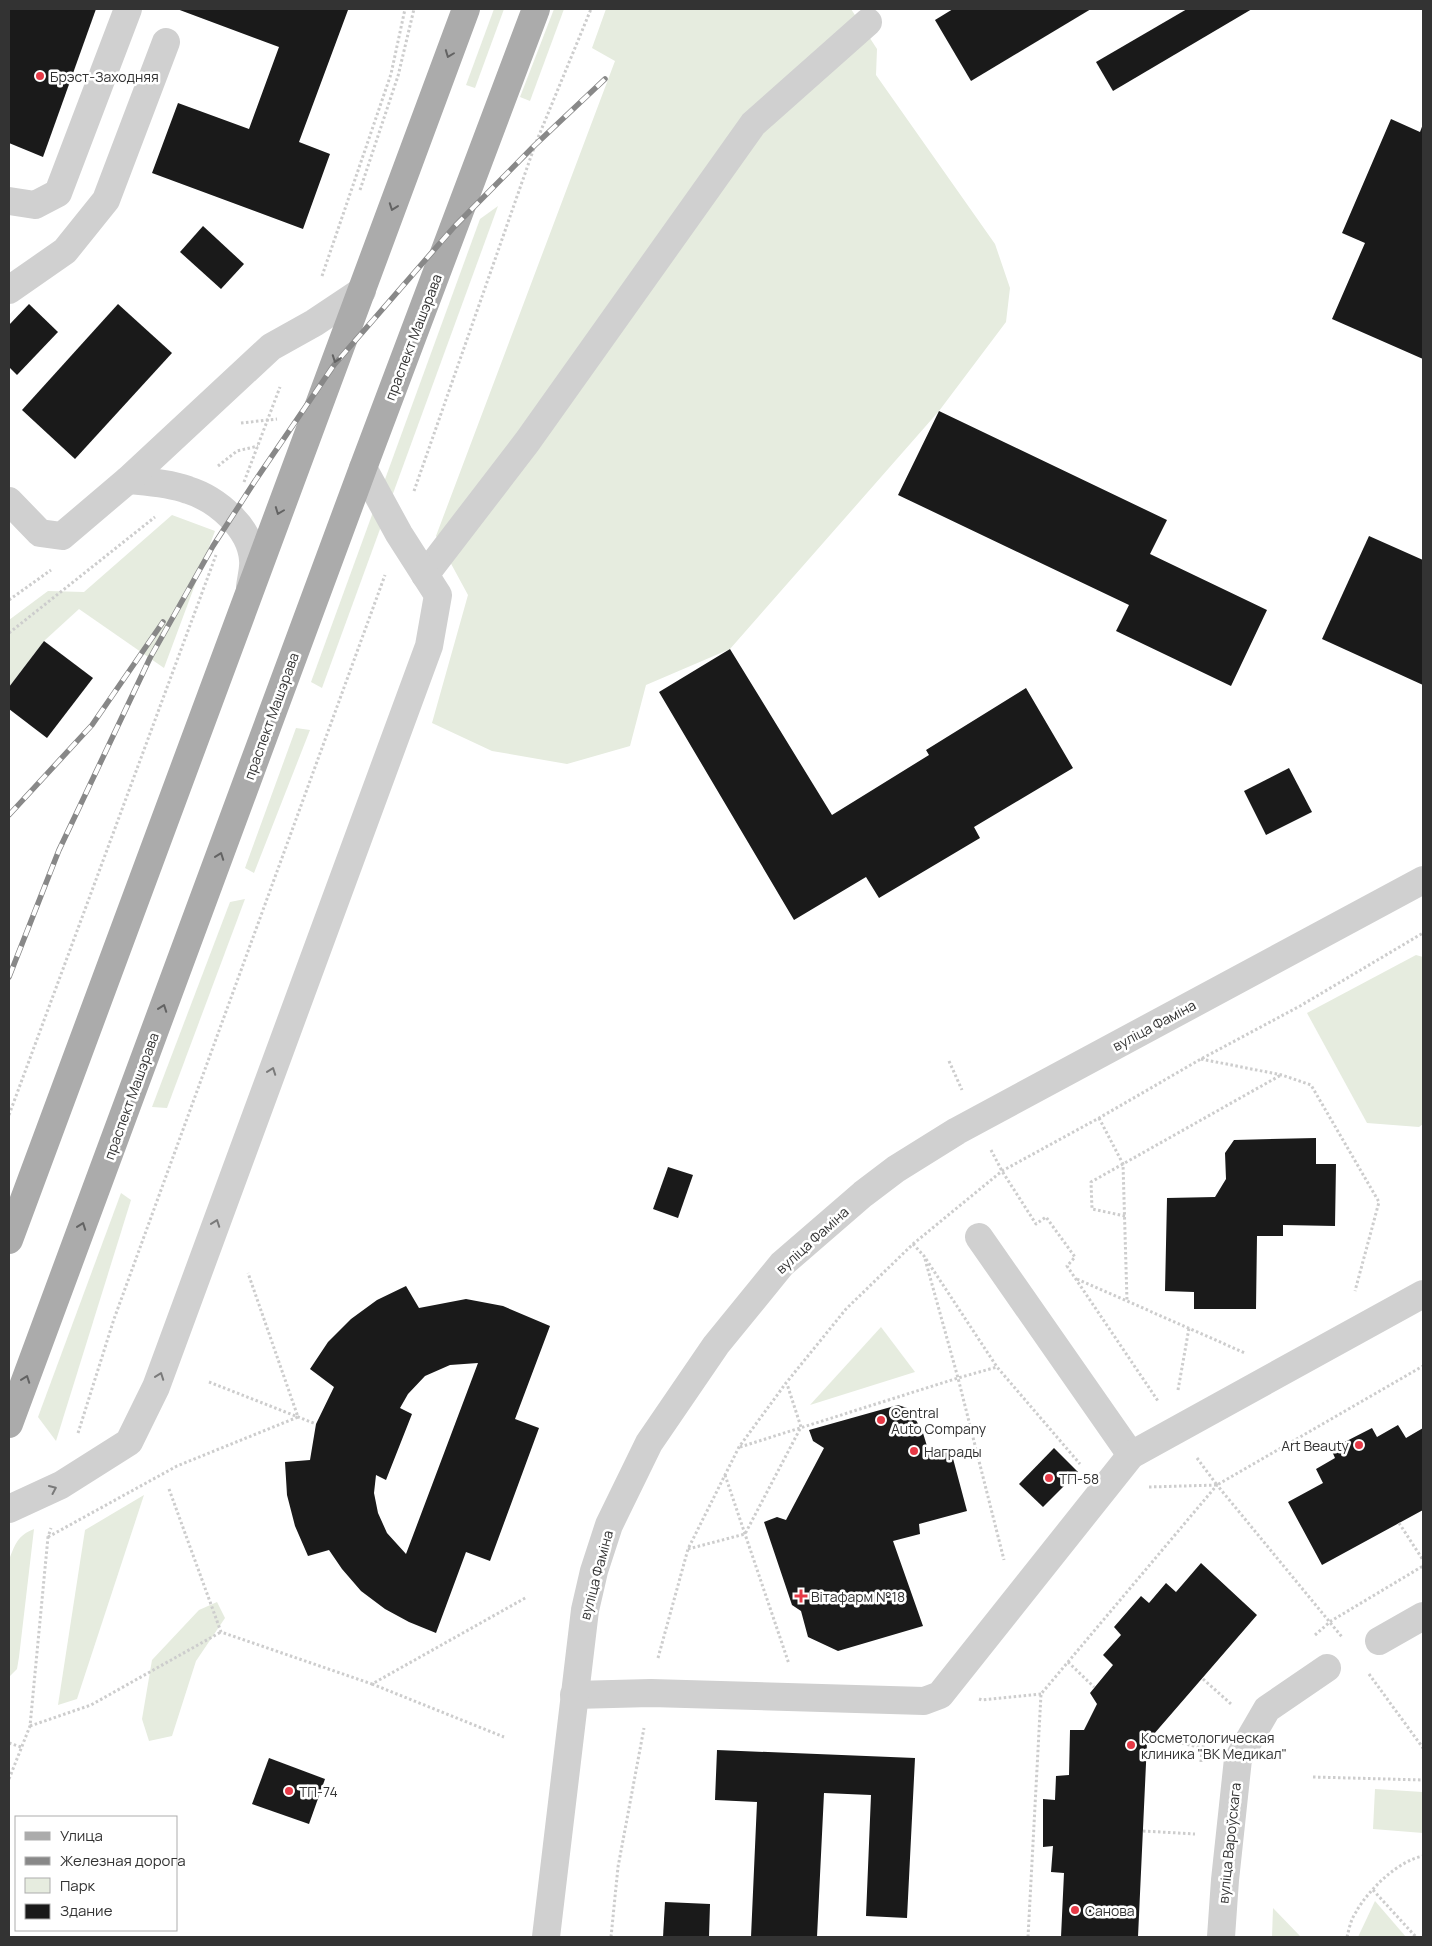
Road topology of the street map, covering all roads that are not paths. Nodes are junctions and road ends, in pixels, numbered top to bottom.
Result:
1 (128, 9) edge
2 (466, 9) edge
3 (536, 9) edge
4 (868, 22) dead end
5 (166, 42) dead end
6 (9, 201) edge
7 (9, 290) edge
8 (362, 291) junction
9 (363, 468) junction
10 (128, 480) junction
11 (9, 501) edge
12 (425, 575) junction
13 (250, 588) junction
14 (1423, 880) edge
15 (979, 1237) dead end
16 (9, 1240) edge
17 (1423, 1294) edge
18 (9, 1424) edge
19 (1131, 1455) junction
20 (9, 1509) edge
21 (1423, 1616) edge
22 (1380, 1641) dead end
23 (1327, 1668) dead end
24 (574, 1695) junction
25 (546, 1937) edge
26 (1221, 1937) edge

1 - 6 street
2 -> 8 main road
3 - 9 main road, праспект Машэрава
4 - 12 street
5 - 7 street
8 - 10 street
8 -> 13 main road
9 - 12 street
18 -> 9 main road, праспект Машэрава
10 - 11 street
10 - 13 street
20 -> 12 street
13 - 16 main road
14 - 24 street, вуліца Фаміна
15 - 19 street
17 - 19 street
19 - 24 street
21 - 22 street
23 - 26 street, вуліца Вароўскага
24 - 25 street, вуліца Фаміна

